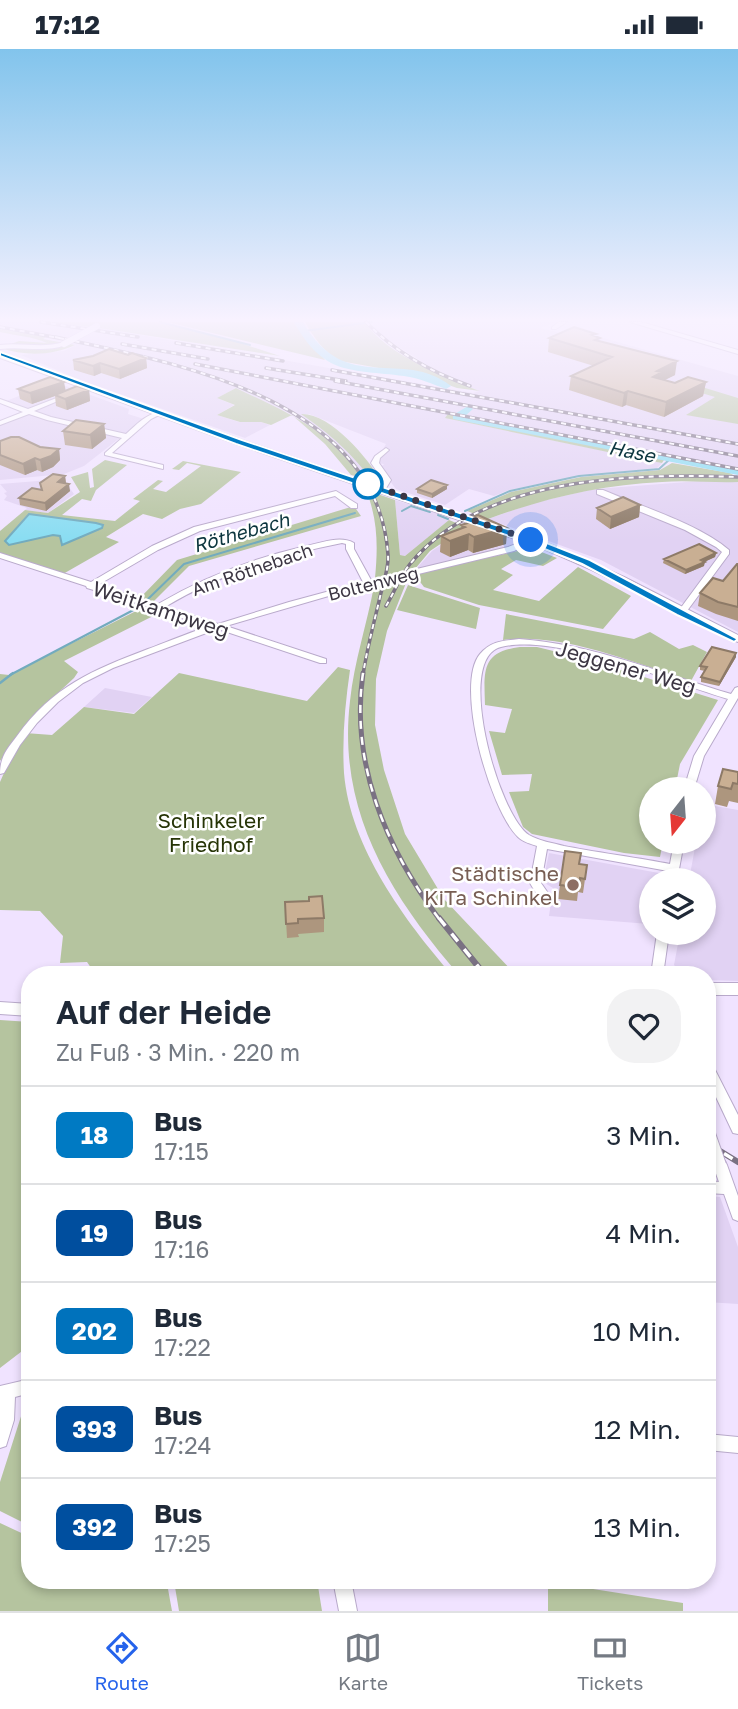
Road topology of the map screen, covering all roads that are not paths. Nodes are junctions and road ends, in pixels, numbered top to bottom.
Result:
1 (71, 395) edge
2 (108, 395) edge
3 (0, 401) edge
4 (27, 412) junction
5 (159, 413) junction
6 (0, 423) edge
7 (128, 437) junction
8 (386, 450) dead end
9 (160, 467) dead end
10 (382, 488) junction
11 (600, 492) dead end
12 (354, 506) dead end
13 (531, 540) junction
14 (0, 555) edge
15 (368, 583) junction
16 (90, 586) junction
17 (157, 608) junction
18 (681, 613) junction
19 (215, 626) junction
20 (738, 639) edge
21 (738, 646) edge
22 (323, 661) dead end
23 (735, 694) edge
24 (0, 771) edge
25 (693, 777) edge
26 (543, 844) junction
27 (677, 854) edge
28 (674, 868) joint
29 (541, 893) dead end
30 (661, 945) edge
31 (658, 966) edge
32 (716, 989) edge
33 (738, 989) edge
34 (0, 1008) edge
35 (21, 1009) edge
36 (716, 1084) edge
37 (738, 1129) edge
38 (716, 1154) edge
39 (716, 1188) edge
40 (729, 1189) junction
41 (738, 1215) edge
42 (21, 1388) edge
43 (3, 1392) edge
44 (0, 1440) edge
45 (716, 1443) edge
46 (738, 1445) edge
47 (344, 1589) edge
48 (348, 1611) edge

1 - 4 street
2 - 5 main road
3 - 4 street
4 - 6 street
4 - 7 street
5 - 7 street
5 - 10 main road
7 - 9 street
8 - 10 street
10 - 13 main road
11 - 18 street
12 - 16 street
13 - 15 street, Boltenweg
13 - 18 main road
14 - 16 street, Weitkampweg
15 - 17 street, Am Röthebach
15 - 19 street, Boltenweg
16 - 17 street, Weitkampweg
17 - 19 street, Weitkampweg
18 - 20 main road
18 - 21 main road
19 - 22 street, Weitkampweg
19 - 24 street, Boltenweg
23 - 25 street
23 - 26 street, Jeggener Weg
26 - 28 street, Jeggener Weg
26 - 29 street
27 - 28 street
30 - 31 street
32 - 33 main road
34 - 35 main road
36 - 37 street
38 - 40 street, bridge
39 - 40 street
40 - 41 street
42 - 43 street
43 - 44 street
45 - 46 street
47 - 48 street

